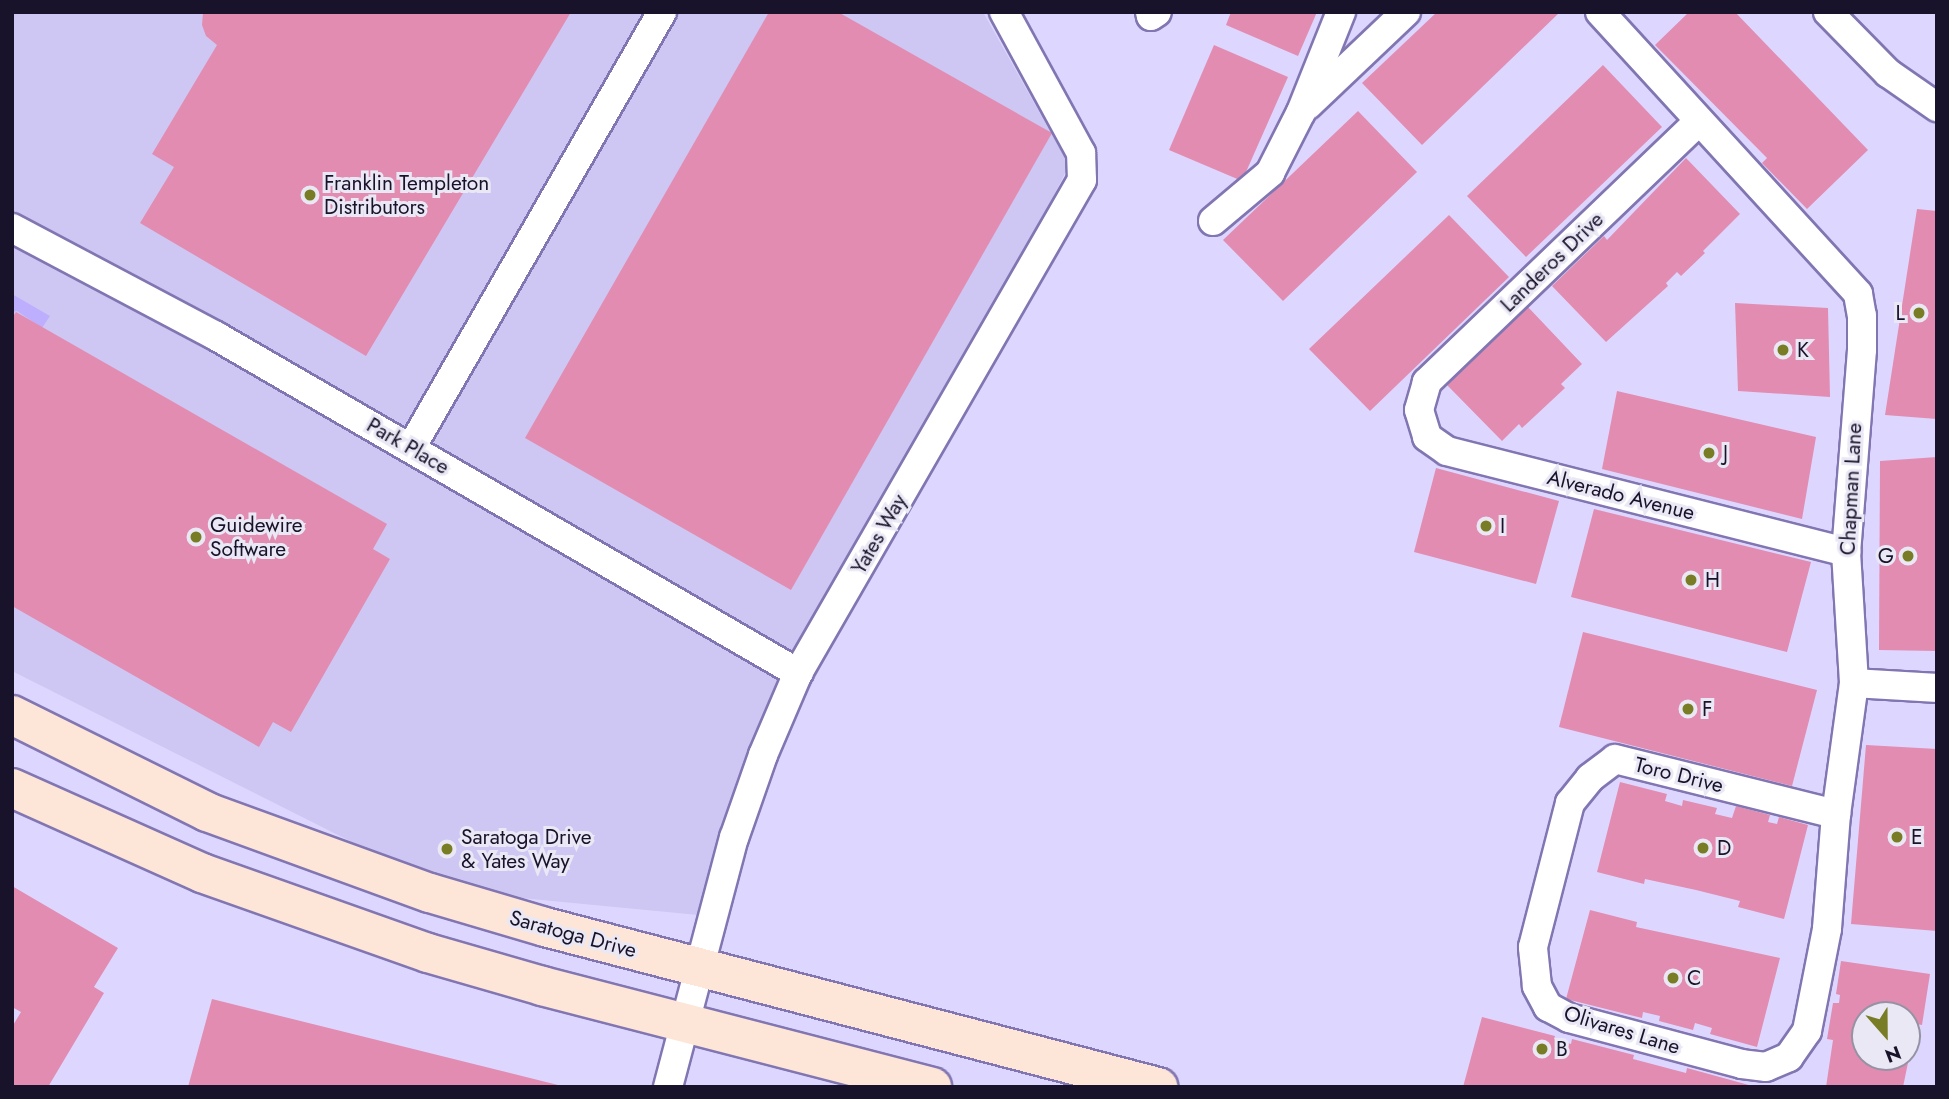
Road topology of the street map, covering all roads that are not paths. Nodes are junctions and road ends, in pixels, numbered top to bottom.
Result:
1 (662, 12) edge
2 (1004, 12) edge
3 (1150, 12) edge
4 (1157, 12) edge
5 (1341, 12) edge
6 (1406, 12) edge
7 (1828, 12) edge
8 (1611, 16) edge
9 (1937, 107) edge
10 (1301, 112) junction
11 (1698, 122) junction
12 (1213, 221) dead end
13 (12, 228) edge
14 (1419, 410) joint
15 (411, 447) junction
16 (1846, 552) junction
17 (798, 673) junction
18 (1854, 682) junction
19 (1937, 688) edge
20 (12, 715) edge
21 (12, 788) edge
22 (1836, 814) junction
23 (1551, 874) joint
24 (698, 967) junction
25 (684, 1023) junction
26 (1789, 1057) joint
27 (668, 1087) edge
28 (932, 1087) edge
29 (1158, 1087) edge

1 - 15 street
2 - 17 street, Yates Way
3 - 4 street
5 - 10 street
6 - 10 street
7 - 9 street
8 - 11 street, Chapman Lane
10 - 12 street
11 - 14 street, Landeros Drive
11 - 16 street, Chapman Lane
13 - 15 street, Park Place
14 - 16 street, Alverado Avenue
15 - 17 street, Park Place
16 - 18 street, Chapman Lane
17 - 24 street, Yates Way
18 - 19 street
18 - 22 street, Chapman Lane
20 - 24 main road, Saratoga Drive
21 - 25 main road
22 - 23 street, Toro Drive
22 - 26 street, Chapman Lane
23 - 26 street, Olivares Lane
24 - 25 street, Yates Way
24 - 29 main road, Saratoga Drive
25 - 27 street, Yates Way
25 - 28 main road

